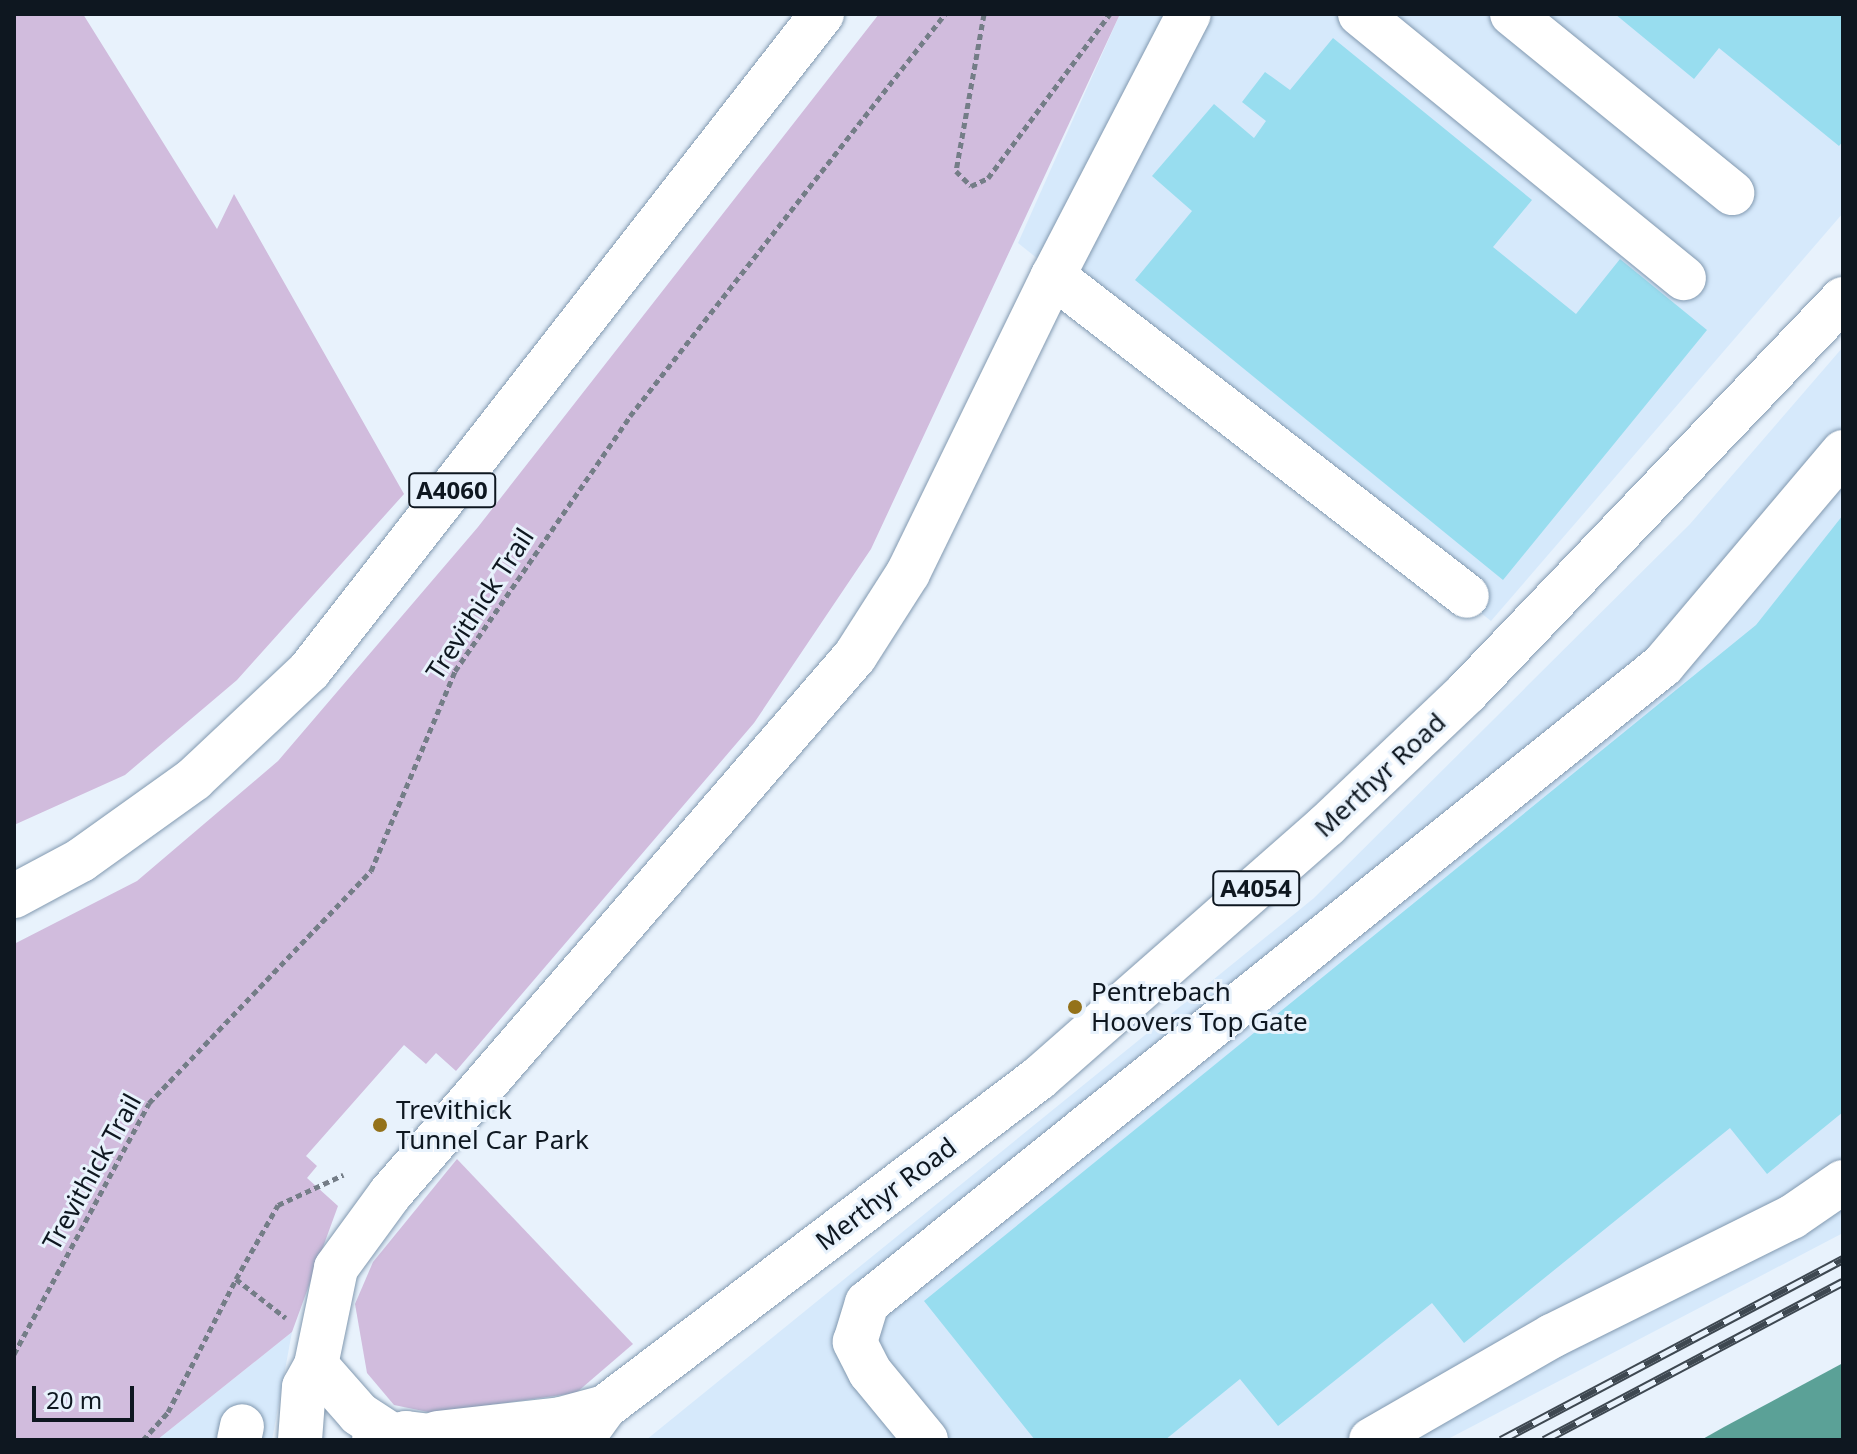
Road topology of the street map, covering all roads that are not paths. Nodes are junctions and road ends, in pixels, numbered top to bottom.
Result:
1 (822, 14) edge
2 (1189, 14) edge
3 (1360, 14) edge
4 (1512, 14) edge
5 (1732, 193) dead end
6 (1053, 276) junction
7 (1684, 278) dead end
8 (1843, 299) edge
9 (1843, 452) edge
10 (1467, 596) dead end
11 (14, 896) edge
12 (1843, 1182) edge
13 (318, 1349) junction
14 (593, 1424) edge
15 (382, 1437) edge
16 (450, 1437) edge
17 (300, 1440) edge
18 (926, 1440) edge
19 (1371, 1440) edge

1 - 11 main road, A4060
2 - 6 main road
3 - 7 main road
4 - 5 main road
6 - 10 main road
6 - 13 main road
8 - 14 main road, Merthyr Road / A4054
9 - 18 main road
12 - 19 main road
13 - 15 main road
13 - 17 main road
14 - 16 main road, Merthyr Road / A4054
15 - 16 main road, Merthyr Road

